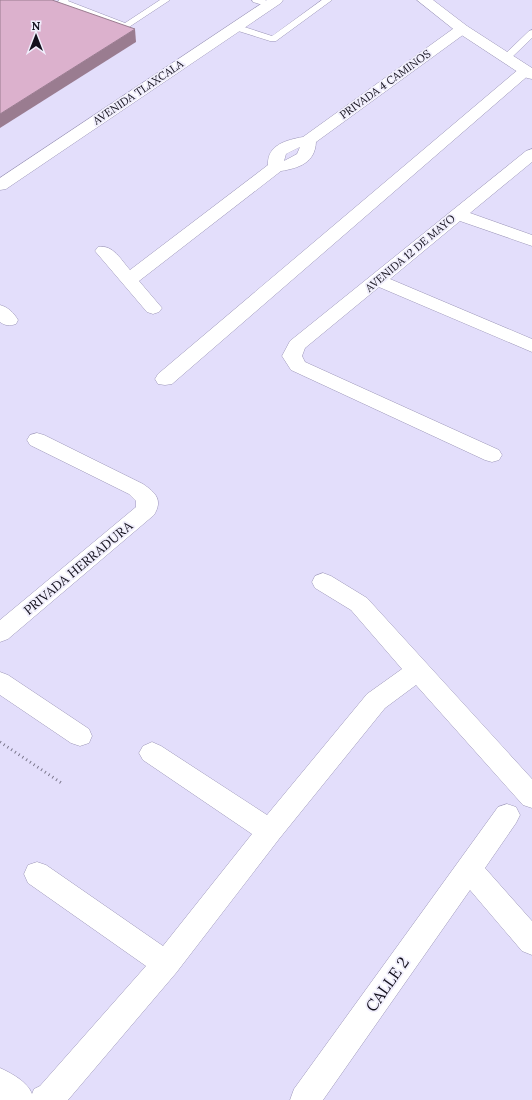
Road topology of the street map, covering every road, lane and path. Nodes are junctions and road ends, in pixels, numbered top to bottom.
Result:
1 (65, 0) edge
2 (166, 0) edge
3 (328, 0) edge
4 (267, 1) edge
5 (427, 1) edge
6 (235, 27) junction
7 (462, 29) junction
8 (532, 32) edge
9 (506, 58) junction
10 (529, 73) edge
11 (532, 154) edge
12 (0, 185) edge
13 (458, 214) junction
14 (532, 241) edge
15 (104, 251) dead end
16 (129, 280) junction
17 (378, 280) junction
18 (153, 308) dead end
19 (532, 346) edge
20 (165, 379) dead end
21 (37, 440) dead end
22 (492, 455) dead end
23 (323, 582) dead end
24 (0, 633) edge
25 (418, 671) junction
26 (0, 682) edge
27 (80, 736) dead end
28 (0, 742) edge
29 (152, 753) dead end
30 (63, 784) dead end
31 (532, 797) edge
32 (507, 815) dead end
33 (270, 831) junction
34 (469, 869) junction
35 (37, 874) dead end
36 (532, 942) edge
37 (166, 964) junction
38 (0, 1082) edge
39 (20, 1100) edge
40 (45, 1100) edge
41 (305, 1100) edge

1 - 2 lane
3 - 6 lane
4 - 6 street, AVENIDA TLAXCALA
5 - 7 street
6 - 12 street, AVENIDA TLAXCALA
7 - 9 street
7 - 16 street, PRIVADA 4 CAMINOS
8 - 9 lane
9 - 10 street
10 - 20 street
11 - 13 street, AVENIDA 12 DE MAYO
13 - 14 street
13 - 17 street, AVENIDA 12 DE MAYO
15 - 16 street
16 - 18 street
17 - 19 street
17 - 22 street, AVENIDA 12 DE MAYO
21 - 24 street, PRIVADA HERRADURA
23 - 25 street
25 - 31 street
25 - 33 street
26 - 27 street
28 - 30 path
29 - 33 street
32 - 34 street, CALLE 2
33 - 37 street
34 - 36 street
34 - 41 street, CALLE 2
35 - 37 street
37 - 40 street
38 - 39 street

